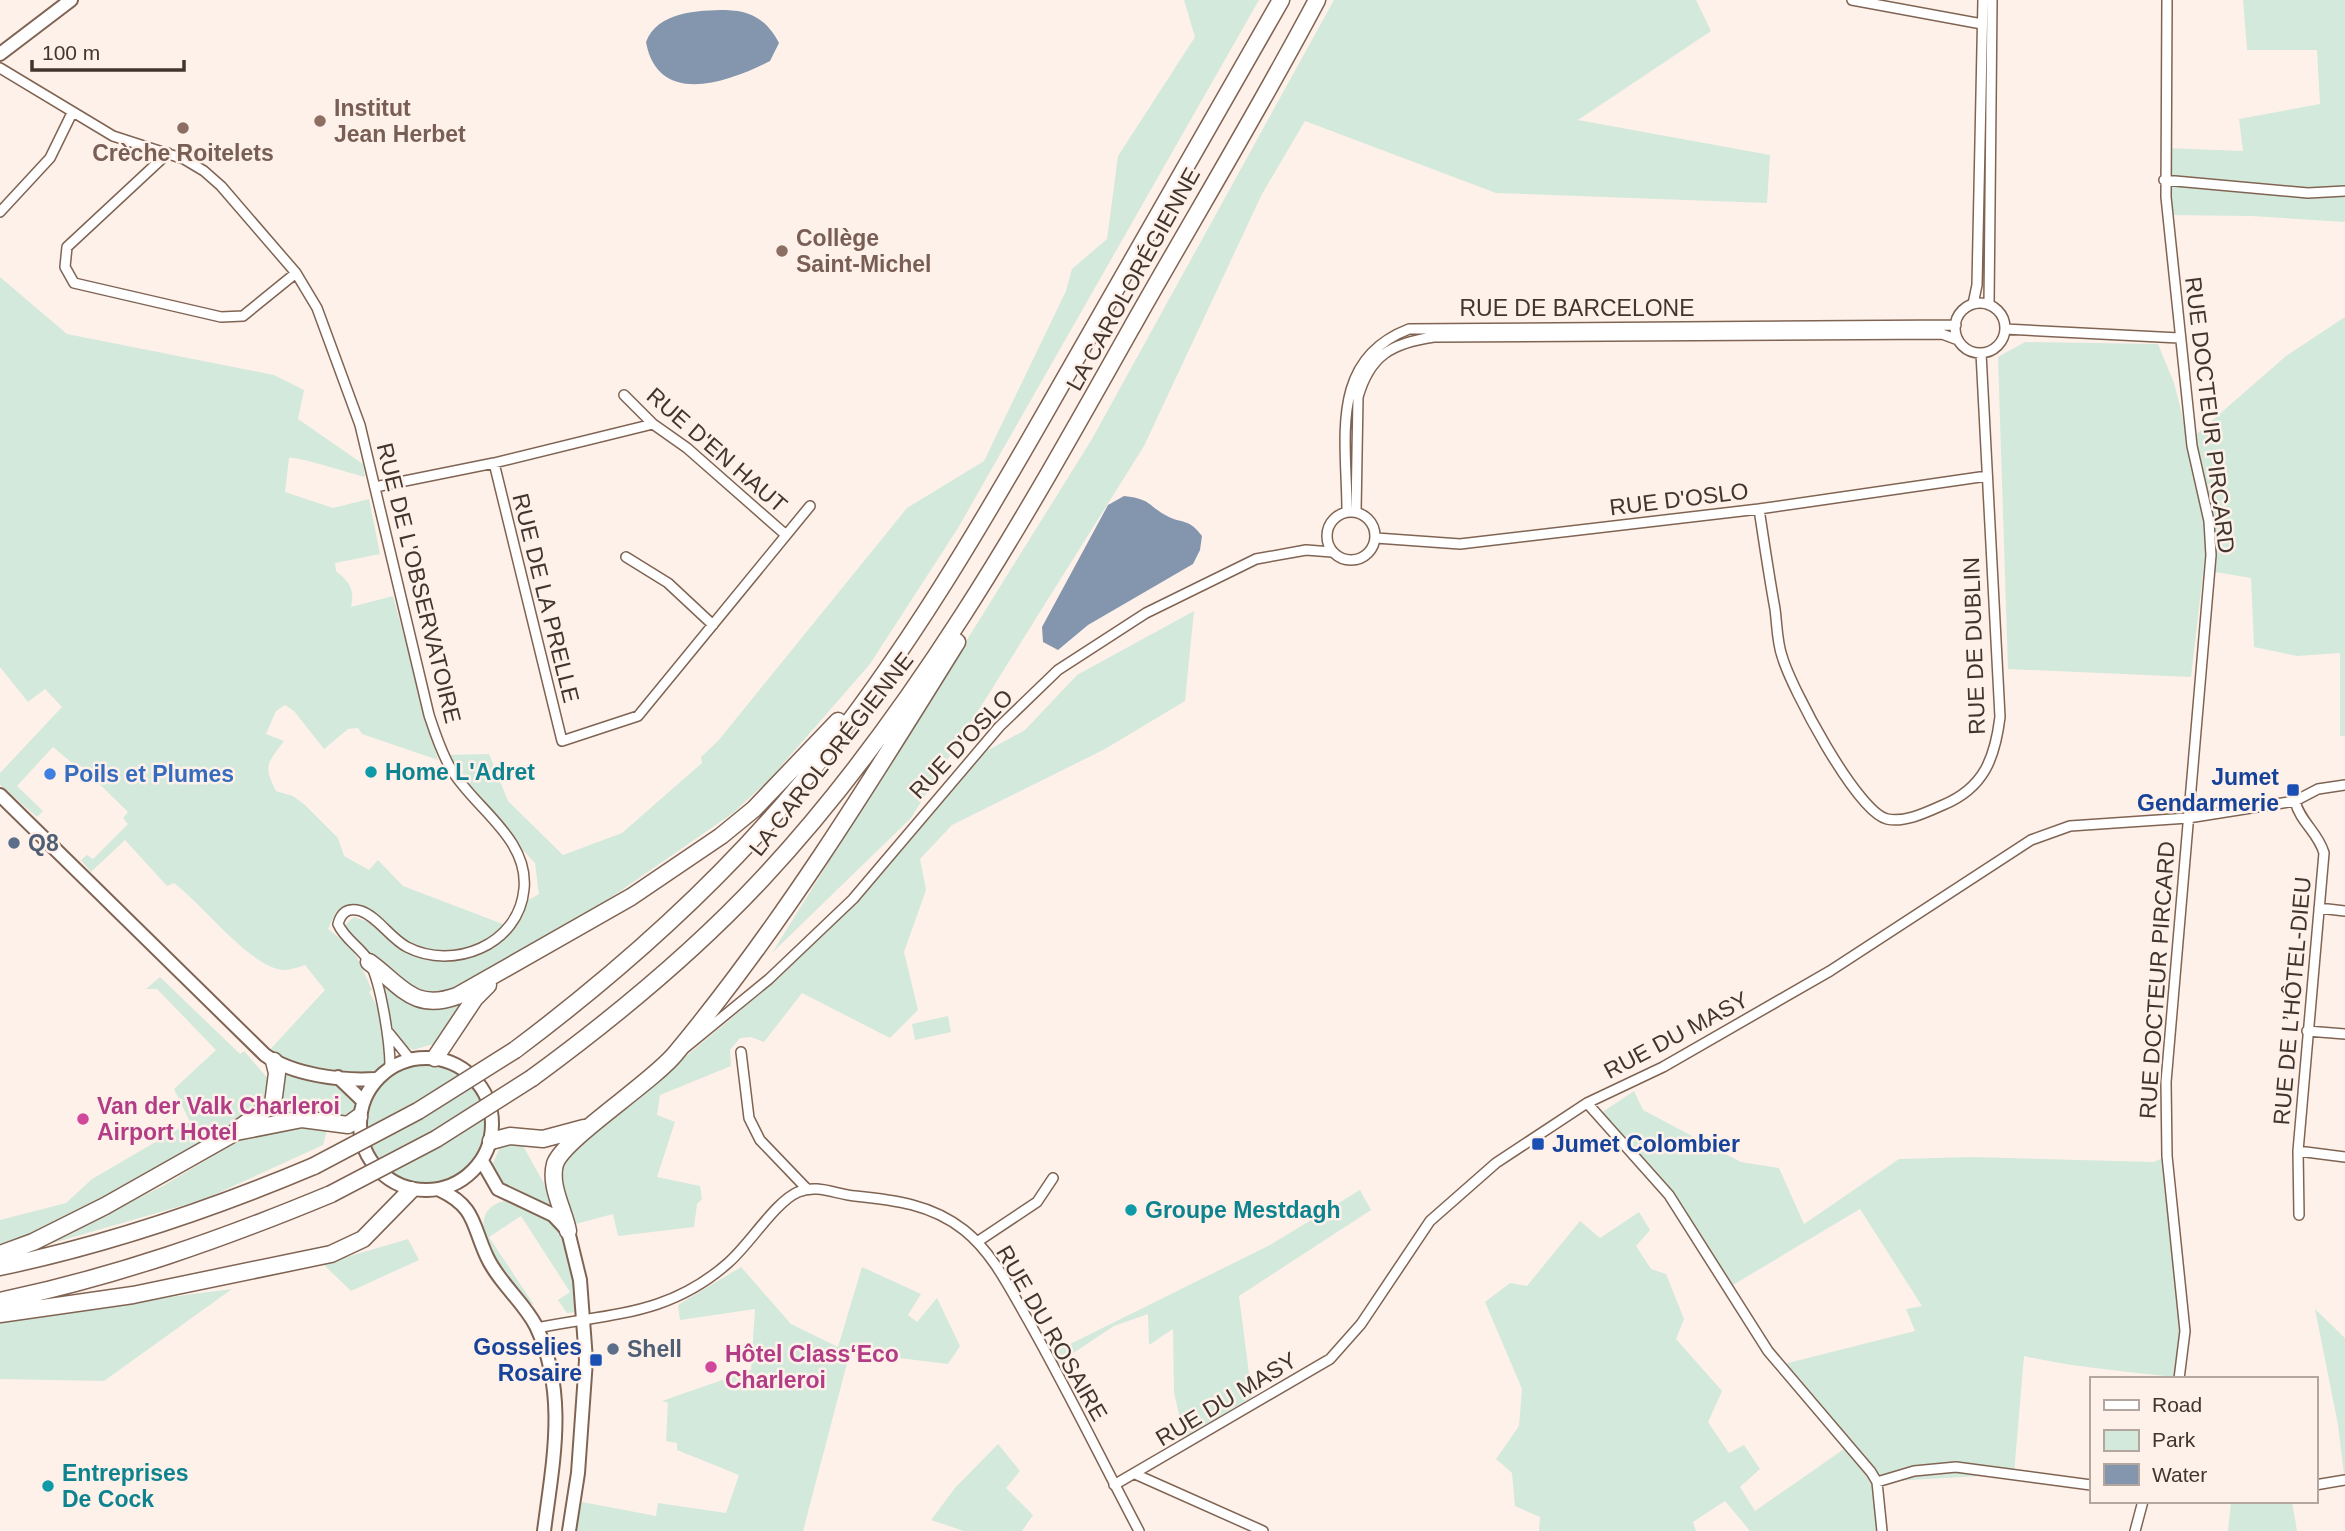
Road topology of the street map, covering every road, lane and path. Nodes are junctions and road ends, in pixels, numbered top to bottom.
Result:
1 (71, 0) edge
2 (1281, 0) edge
3 (1852, 0) edge
4 (1983, 0) edge
5 (1992, 0) edge
6 (2167, 0) edge
7 (1317, 2) edge
8 (1982, 24) junction
9 (0, 54) edge
10 (0, 68) edge
11 (72, 113) junction
12 (168, 152) junction
13 (2164, 180) junction
14 (2345, 191) edge
15 (0, 212) edge
16 (296, 273) junction
17 (1973, 304) junction
18 (1989, 305) junction
19 (1956, 325) junction
20 (2005, 329) junction
21 (2179, 338) junction
22 (1958, 340) junction
23 (1981, 353) junction
24 (624, 395) dead end
25 (653, 424) junction
26 (494, 463) junction
27 (1987, 476) junction
28 (375, 487) junction
29 (810, 506) dead end
30 (1759, 509) junction
31 (1351, 511) junction
32 (786, 535) junction
33 (1376, 537) junction
34 (1332, 552) junction
35 (626, 556) dead end
36 (992, 568) junction
37 (713, 625) junction
38 (855, 711) junction
39 (2345, 785) edge
40 (0, 795) edge
41 (2295, 801) junction
42 (2188, 818) junction
43 (2319, 908) junction
44 (2345, 911) edge
45 (369, 962) junction
46 (503, 972) junction
47 (2307, 1031) junction
48 (388, 1032) junction
49 (2345, 1034) edge
50 (741, 1052) dead end
51 (676, 1054) junction
52 (435, 1058) junction
53 (410, 1059) junction
54 (274, 1061) junction
55 (390, 1066) junction
56 (337, 1076) junction
57 (375, 1079) junction
58 (363, 1101) junction
59 (1587, 1103) junction
60 (359, 1117) junction
61 (591, 1126) junction
62 (236, 1132) junction
63 (491, 1141) junction
64 (2298, 1151) junction
65 (2345, 1157) edge
66 (482, 1161) junction
67 (1053, 1178) dead end
68 (807, 1189) junction
69 (411, 1190) junction
70 (440, 1190) junction
71 (2299, 1214) dead end
72 (568, 1231) junction
73 (977, 1242) junction
74 (0, 1254) edge
75 (0, 1267) edge
76 (0, 1301) edge
77 (0, 1314) edge
78 (585, 1318) junction
79 (537, 1328) junction
80 (2179, 1377) edge
81 (1135, 1475) junction
82 (2345, 1480) edge
83 (1877, 1482) junction
84 (1114, 1485) junction
85 (2090, 1485) edge
86 (2317, 1486) edge
87 (2142, 1503) edge
88 (544, 1531) edge
89 (569, 1531) edge
90 (1139, 1531) edge
91 (1264, 1531) edge
92 (1882, 1531) edge
93 (2135, 1531) edge

1 - 9 main road
2 - 38 highway, LA CAROLORÉGIENNE
3 - 8 street
4 - 8 street
5 - 18 street
6 - 13 street, RUE DOCTEUR PIRCARD
7 - 36 highway, LA CAROLORÉGIENNE
8 - 17 street
10 - 11 street, RUE DE L'OBSERVATOIRE
11 - 12 street, RUE DE L'OBSERVATOIRE
11 - 15 street
12 - 16 street, RUE DE L'OBSERVATOIRE
12 - 16 street
13 - 14 street
13 - 21 street, RUE DOCTEUR PIRCARD
16 - 28 street, RUE DE L'OBSERVATOIRE
17 - 18 street
17 - 19 street
18 - 20 street
19 - 22 street
19 - 31 street, RUE DE BARCELONE
20 - 21 street
20 - 23 street
21 - 42 street, RUE DOCTEUR PIRCARD
22 - 23 street
22 - 31 street, RUE DE BARCELONE
23 - 27 street, RUE DE DUBLIN
24 - 25 street, RUE D'EN HAUT
25 - 26 street
25 - 32 street, RUE D'EN HAUT
26 - 28 street
26 - 37 street, RUE DE LA PRELLE
27 - 30 street, RUE D'OSLO
27 - 30 street, RUE DE DUBLIN
28 - 45 street, RUE DE L'OBSERVATOIRE
29 - 32 street
30 - 33 street, RUE D'OSLO
31 - 33 street
31 - 34 street
32 - 37 street
33 - 34 street
34 - 51 street, RUE D'OSLO
35 - 37 street
36 - 51 highway
36 - 76 highway, LA CAROLORÉGIENNE, bridge
38 - 46 highway
38 - 75 highway, LA CAROLORÉGIENNE, bridge
39 - 41 street, RUE DU MASY
40 - 54 main road
41 - 42 street, RUE DU MASY
41 - 43 street, RUE DE L’HÔTEL-DIEU
42 - 59 street, RUE DU MASY
42 - 80 street, RUE DOCTEUR PIRCARD
43 - 44 street
43 - 47 street, RUE DE L’HÔTEL-DIEU
45 - 46 highway
45 - 48 street, RUE DE L'OBSERVATOIRE
46 - 52 highway
47 - 49 street
47 - 64 street, RUE DE L’HÔTEL-DIEU
48 - 53 street, RUE DE L'OBSERVATOIRE
48 - 55 street, RUE DE L'OBSERVATOIRE
50 - 68 street
51 - 61 highway
52 - 53 main road
52 - 63 main road
53 - 55 main road
54 - 56 main road
54 - 62 highway
55 - 57 main road
56 - 57 main road
56 - 58 main road
57 - 58 main road
58 - 60 main road
59 - 81 street, RUE DU MASY
59 - 83 street
60 - 62 highway
60 - 69 main road
61 - 63 highway
61 - 72 highway
62 - 74 highway
63 - 66 main road
64 - 65 street
64 - 71 street, RUE DE L’HÔTEL-DIEU
66 - 70 main road
66 - 72 main road
67 - 73 street
68 - 73 street, RUE DU ROSAIRE
68 - 78 street
69 - 70 main road
69 - 77 highway
70 - 79 main road
72 - 78 main road
73 - 84 street, RUE DU ROSAIRE
78 - 79 street
78 - 89 main road
79 - 88 main road
81 - 84 street, RUE DU MASY
81 - 91 street
82 - 86 street
83 - 85 street
83 - 92 street
84 - 90 street, RUE DU ROSAIRE
87 - 93 street

